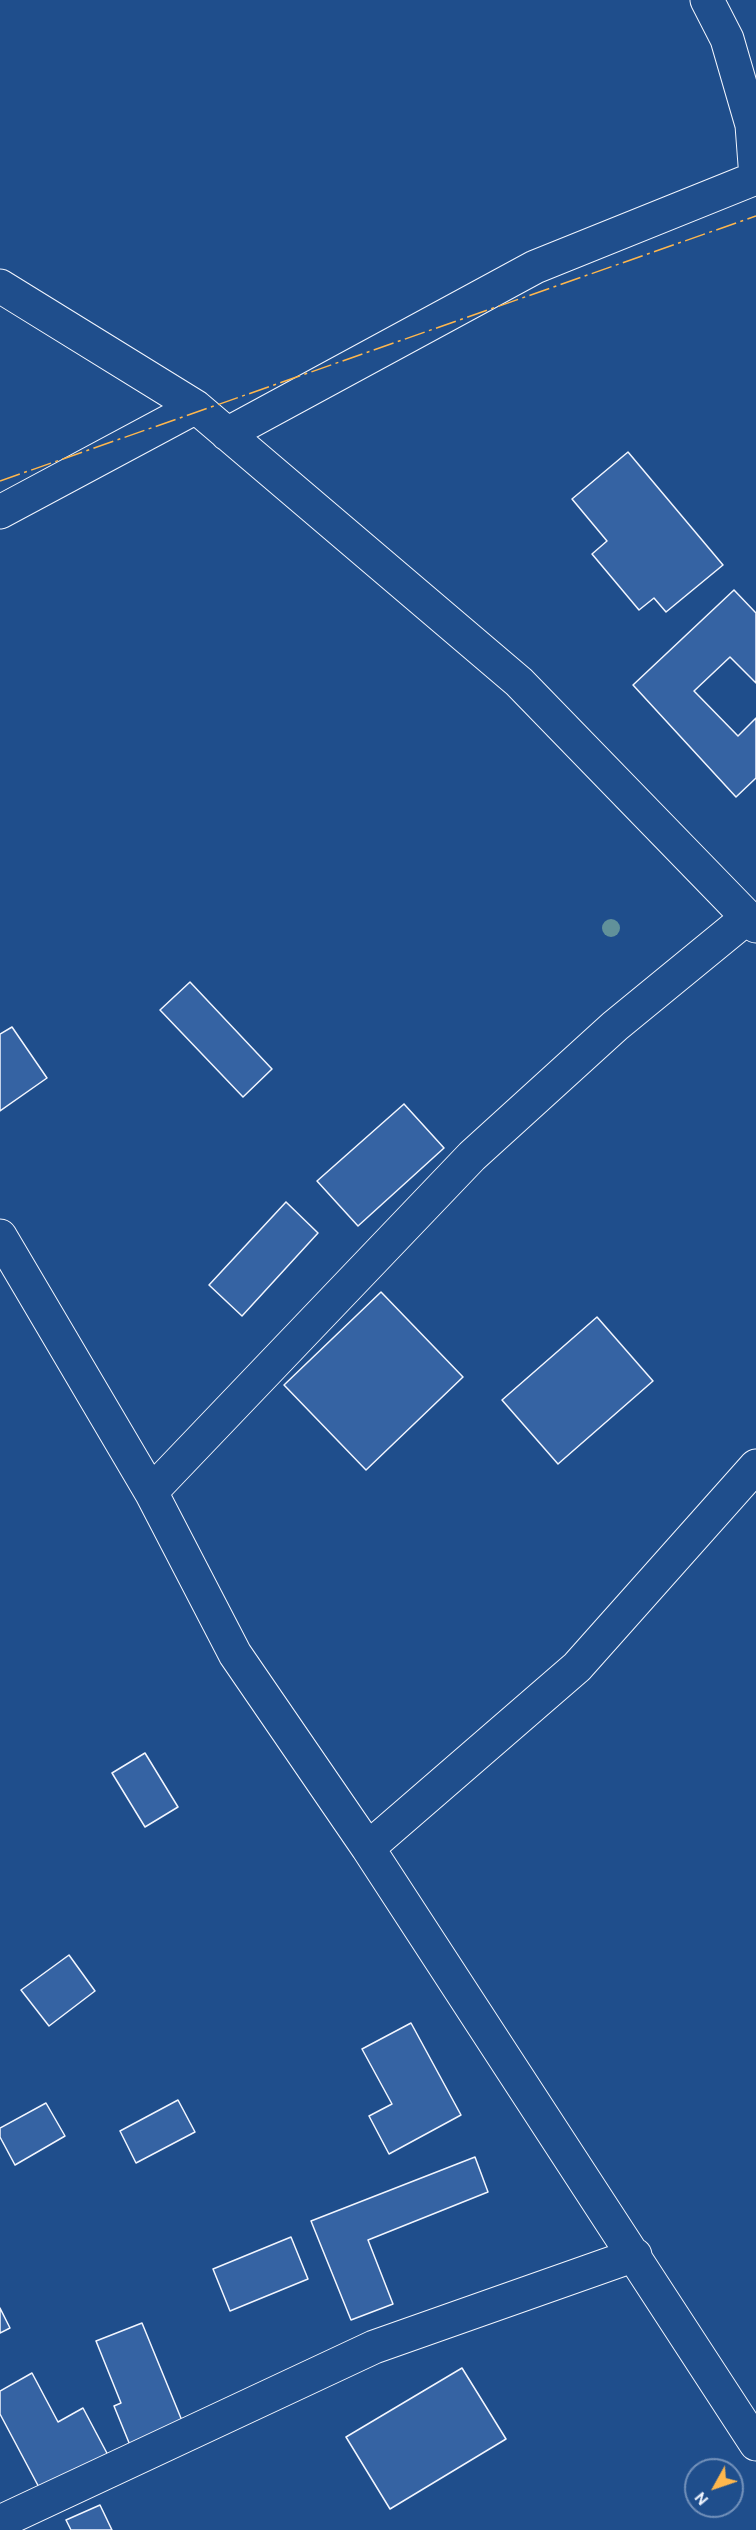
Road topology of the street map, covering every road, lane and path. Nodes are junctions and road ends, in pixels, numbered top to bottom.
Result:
1 (707, 0) edge
2 (756, 178) edge
3 (0, 286) edge
4 (196, 407) junction
5 (227, 434) junction
6 (0, 512) edge
7 (752, 922) edge
8 (0, 1236) edge
9 (756, 1466) edge
10 (151, 1492) junction
11 (368, 1848) junction
12 (635, 2255) junction
13 (756, 2444) edge
14 (0, 2522) edge

1 - 2 street
2 - 5 street
3 - 4 street
4 - 5 street
4 - 6 street
5 - 7 street
7 - 10 street
8 - 10 street
9 - 11 street
10 - 11 street
11 - 12 street
12 - 13 street
12 - 14 street

